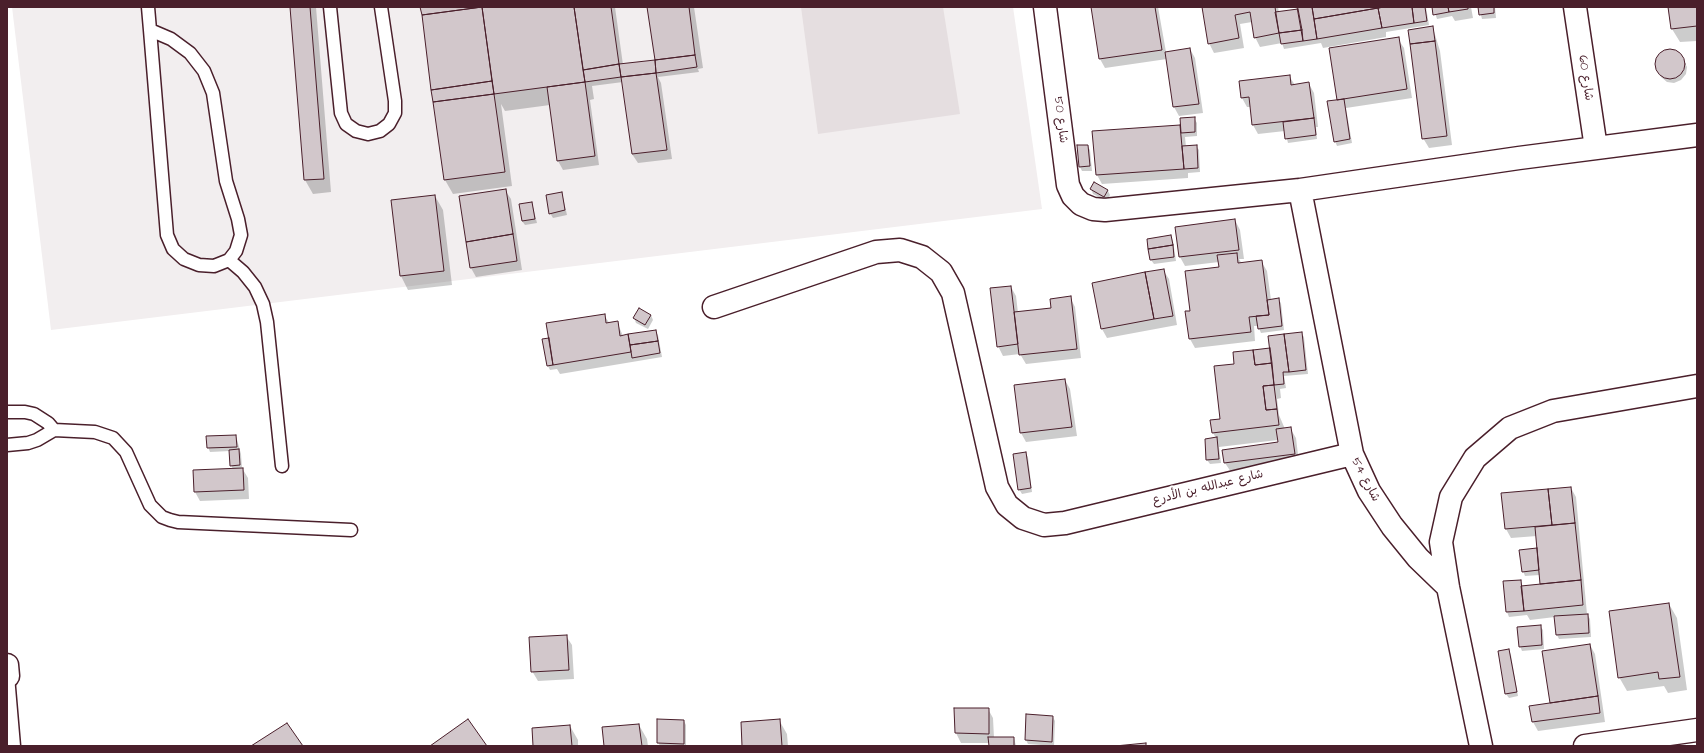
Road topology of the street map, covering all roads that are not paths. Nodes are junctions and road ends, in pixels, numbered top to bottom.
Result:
1 (148, 7) edge
2 (330, 7) edge
3 (381, 7) edge
4 (1045, 7) edge
5 (1575, 7) edge
6 (150, 30) junction
7 (1697, 136) edge
8 (1596, 148) junction
9 (1300, 190) junction
10 (229, 260) junction
11 (714, 307) dead end
12 (1697, 386) edge
13 (7, 412) edge
14 (54, 430) junction
15 (7, 445) edge
16 (1352, 454) junction
17 (282, 466) dead end
18 (351, 530) dead end
19 (1448, 587) junction
20 (7, 670) edge
21 (1697, 730) edge
22 (14, 746) edge
23 (1481, 746) edge
24 (1584, 746) edge

1 - 6 lane
2 - 3 lane
4 - 9 street, شارع 50
5 - 8 street, شارع 60
6 - 10 lane
6 - 10 lane
7 - 8 street, شارع 50
8 - 9 street, شارع 50
9 - 16 street, شارع 54
10 - 17 lane
11 - 16 street, شارع عبدالله بن الأدرع
12 - 19 street
13 - 14 lane
14 - 15 lane
14 - 18 lane
16 - 19 street, شارع 54
19 - 23 street
20 - 22 lane
21 - 24 street

